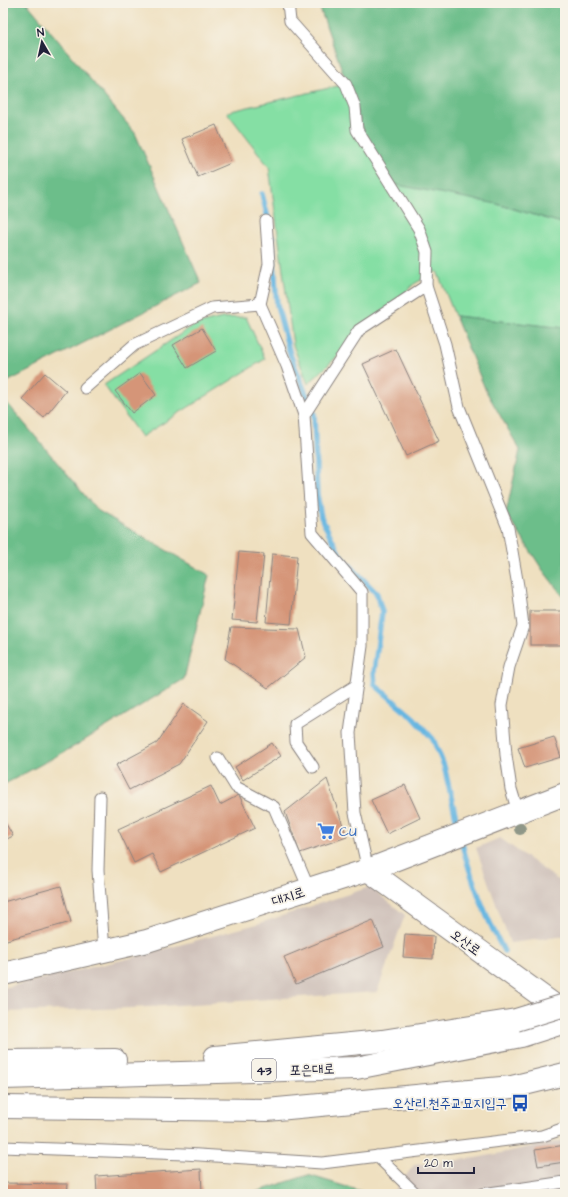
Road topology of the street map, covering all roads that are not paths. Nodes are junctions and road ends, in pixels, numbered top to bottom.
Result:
1 (288, 3) edge
2 (266, 221) dead end
3 (426, 286) junction
4 (260, 304) junction
5 (85, 388) dead end
6 (305, 413) junction
7 (357, 685) junction
8 (218, 758) dead end
9 (313, 767) dead end
10 (565, 794) edge
11 (100, 797) dead end
12 (518, 812) junction
13 (368, 870) junction
14 (309, 889) junction
15 (104, 951) junction
16 (3, 974) edge
17 (565, 1005) edge
18 (565, 1013) edge
19 (565, 1022) edge
20 (518, 1028) junction
21 (3, 1060) edge
22 (565, 1074) edge
23 (3, 1078) edge
24 (3, 1107) edge
25 (565, 1128) edge
26 (3, 1147) edge
27 (377, 1156) junction
28 (565, 1182) edge
29 (416, 1194) edge
30 (482, 1194) edge

1 - 3 lane
2 - 4 lane
3 - 6 lane
3 - 12 lane
4 - 5 lane
4 - 6 lane
6 - 7 lane
7 - 9 lane
7 - 13 lane
8 - 14 lane
10 - 12 main road, 대지로
11 - 15 lane
12 - 13 main road, 대지로
13 - 14 main road, 대지로
13 - 18 main road, 오산로
14 - 15 main road, 대지로
15 - 16 main road, 대지로
17 - 20 main road, 43, bridge
19 - 20 main road, 43
20 - 21 main road, 포은대로 / 43
20 - 23 main road, 포은대로 / 43
22 - 24 main road
25 - 27 lane
26 - 27 lane
27 - 29 lane
28 - 30 lane

